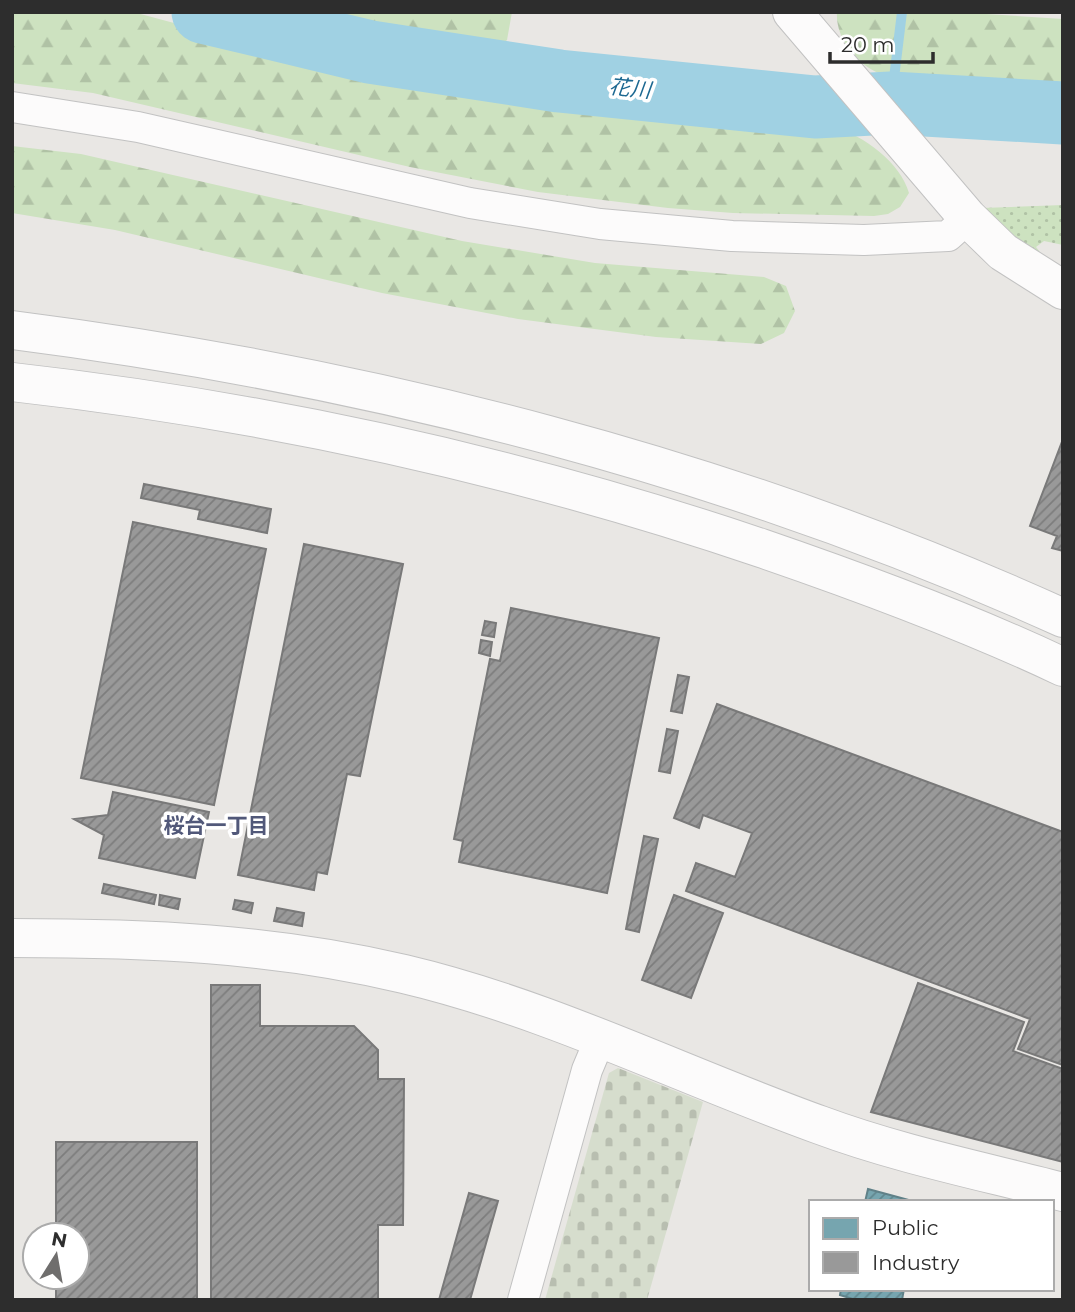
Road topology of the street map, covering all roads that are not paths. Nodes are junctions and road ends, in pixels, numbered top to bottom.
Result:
1 (792, 12) edge
2 (12, 107) edge
3 (968, 218) junction
4 (1063, 290) edge
5 (12, 330) edge
6 (12, 382) edge
7 (1063, 618) edge
8 (1063, 667) edge
9 (12, 938) edge
10 (600, 1039) junction
11 (1063, 1192) edge
12 (523, 1300) edge

1 - 3 street
2 - 3 street
3 - 4 street
5 - 7 street
6 - 8 street
9 - 10 street
10 - 11 street
10 - 12 street

